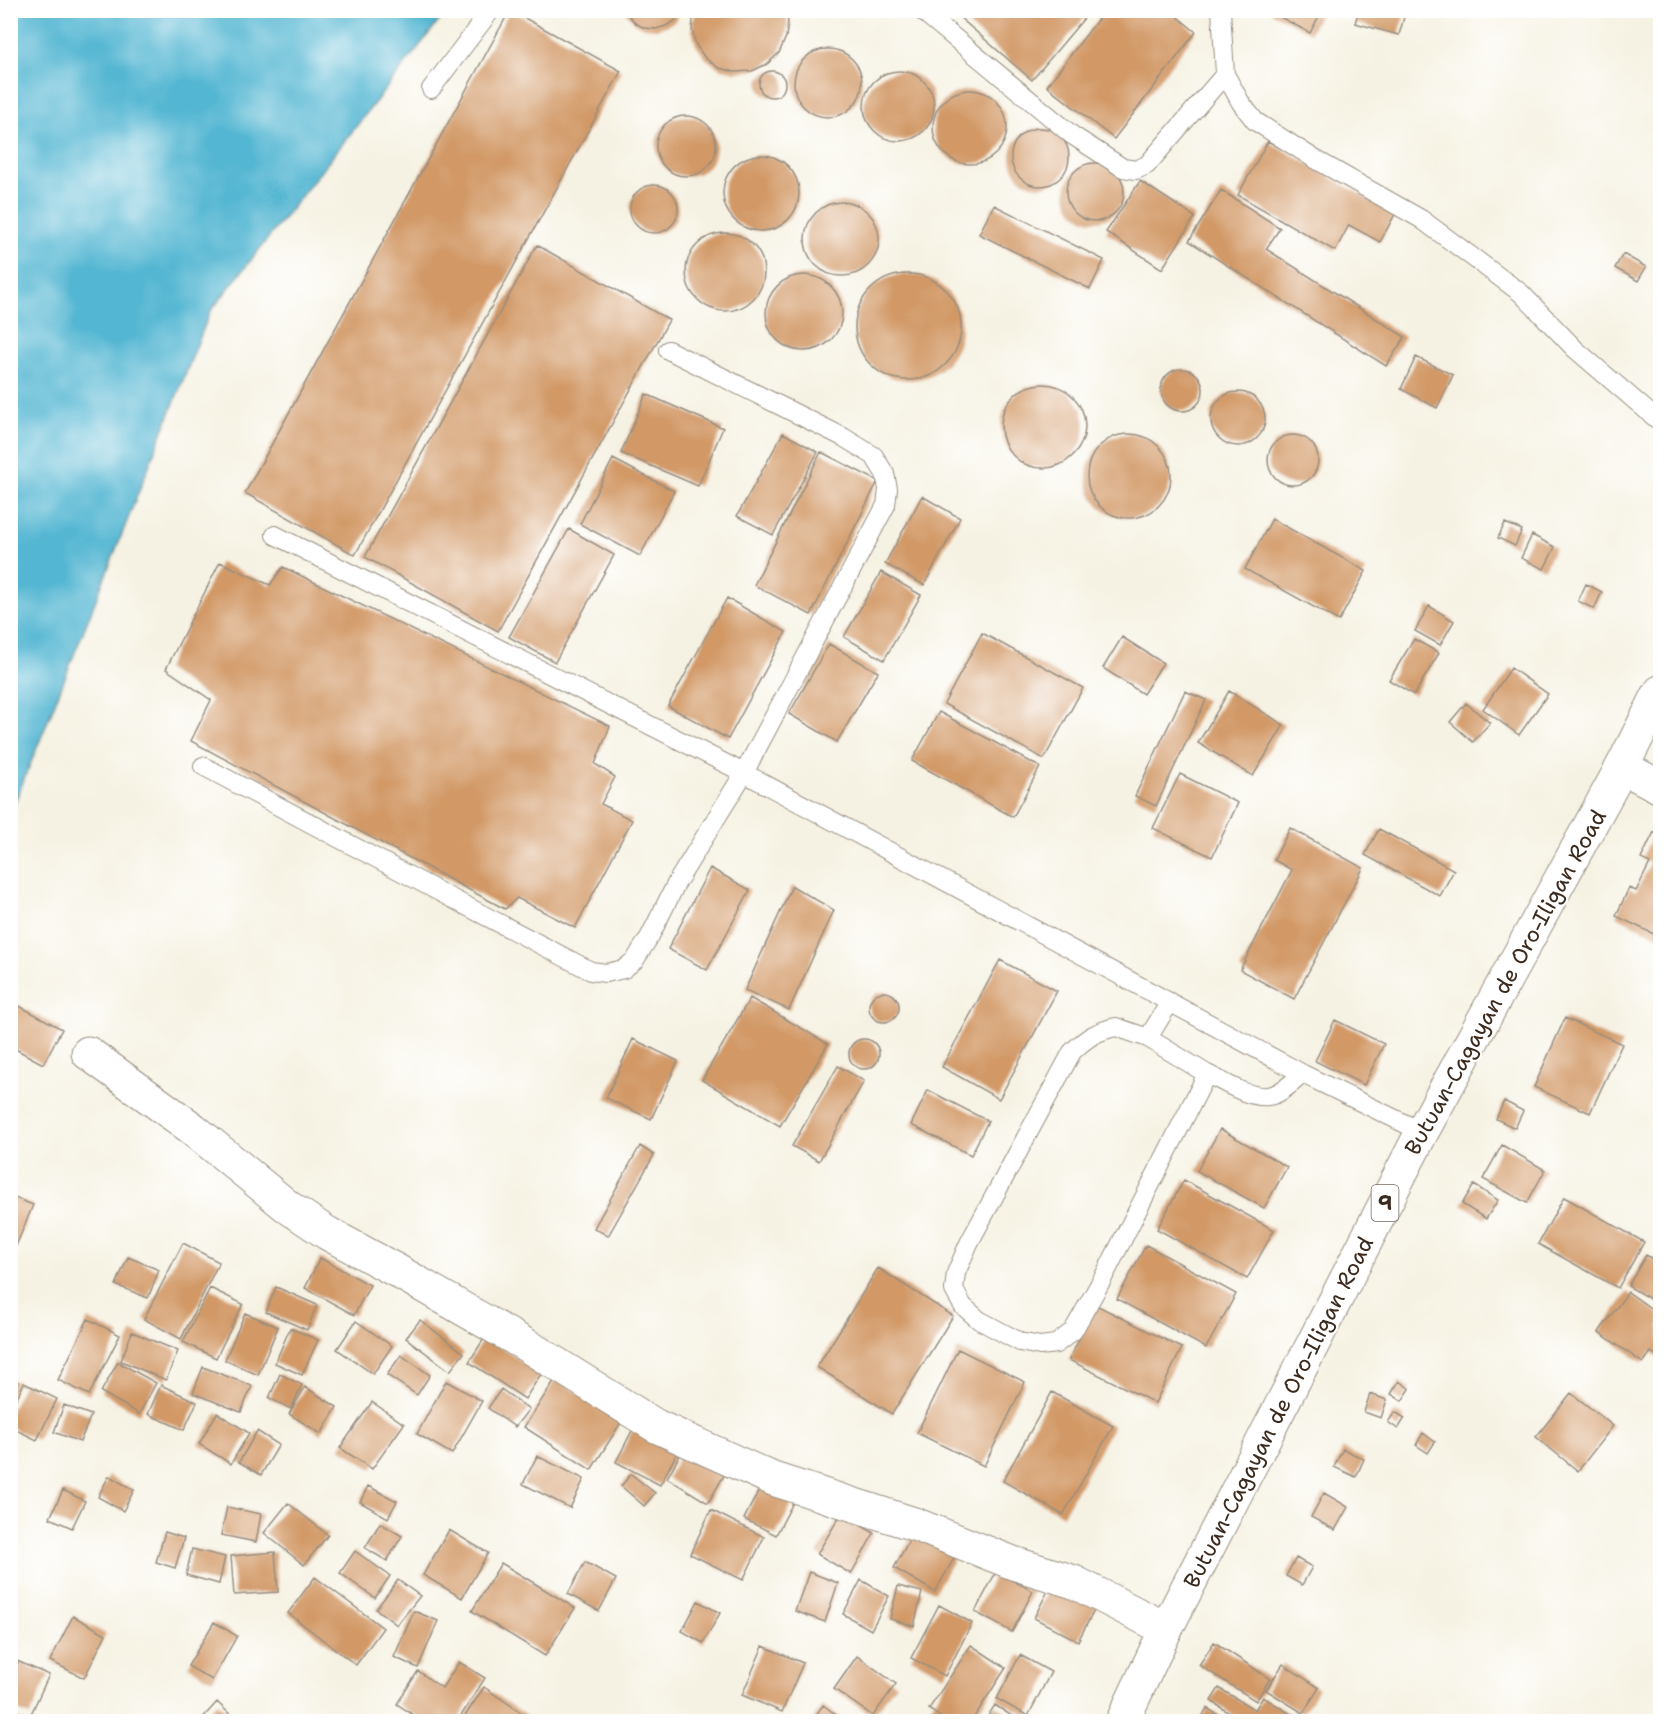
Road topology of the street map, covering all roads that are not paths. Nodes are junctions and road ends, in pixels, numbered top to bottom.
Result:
1 (491, 10) edge
2 (921, 10) edge
3 (1221, 10) edge
4 (1225, 75) junction
5 (431, 89) dead end
6 (668, 350) dead end
7 (1660, 422) edge
8 (275, 535) dead end
9 (1660, 692) edge
10 (203, 766) dead end
11 (1622, 766) junction
12 (744, 773) junction
13 (1660, 786) edge
14 (1170, 1002) junction
15 (1148, 1038) junction
16 (88, 1053) dead end
17 (1207, 1074) junction
18 (1303, 1074) junction
19 (1422, 1132) junction
20 (1166, 1629) junction
21 (1122, 1722) edge

1 - 5 lane
2 - 4 lane
3 - 4 lane
4 - 7 lane
6 - 12 lane
8 - 12 lane
9 - 11 main road, Butuan-Cagayan de Oro-Iligan Road / 9
10 - 12 lane
11 - 13 main road
11 - 19 main road, Butuan-Cagayan de Oro-Iligan Road / 9
12 - 14 lane
14 - 15 lane
14 - 18 lane
15 - 17 lane
15 - 17 lane
16 - 20 main road
17 - 18 lane
18 - 19 lane
19 - 20 main road, Butuan-Cagayan de Oro-Iligan Road / 9
20 - 21 main road, Butuan-Cagayan de Oro-Iligan Road / 9

